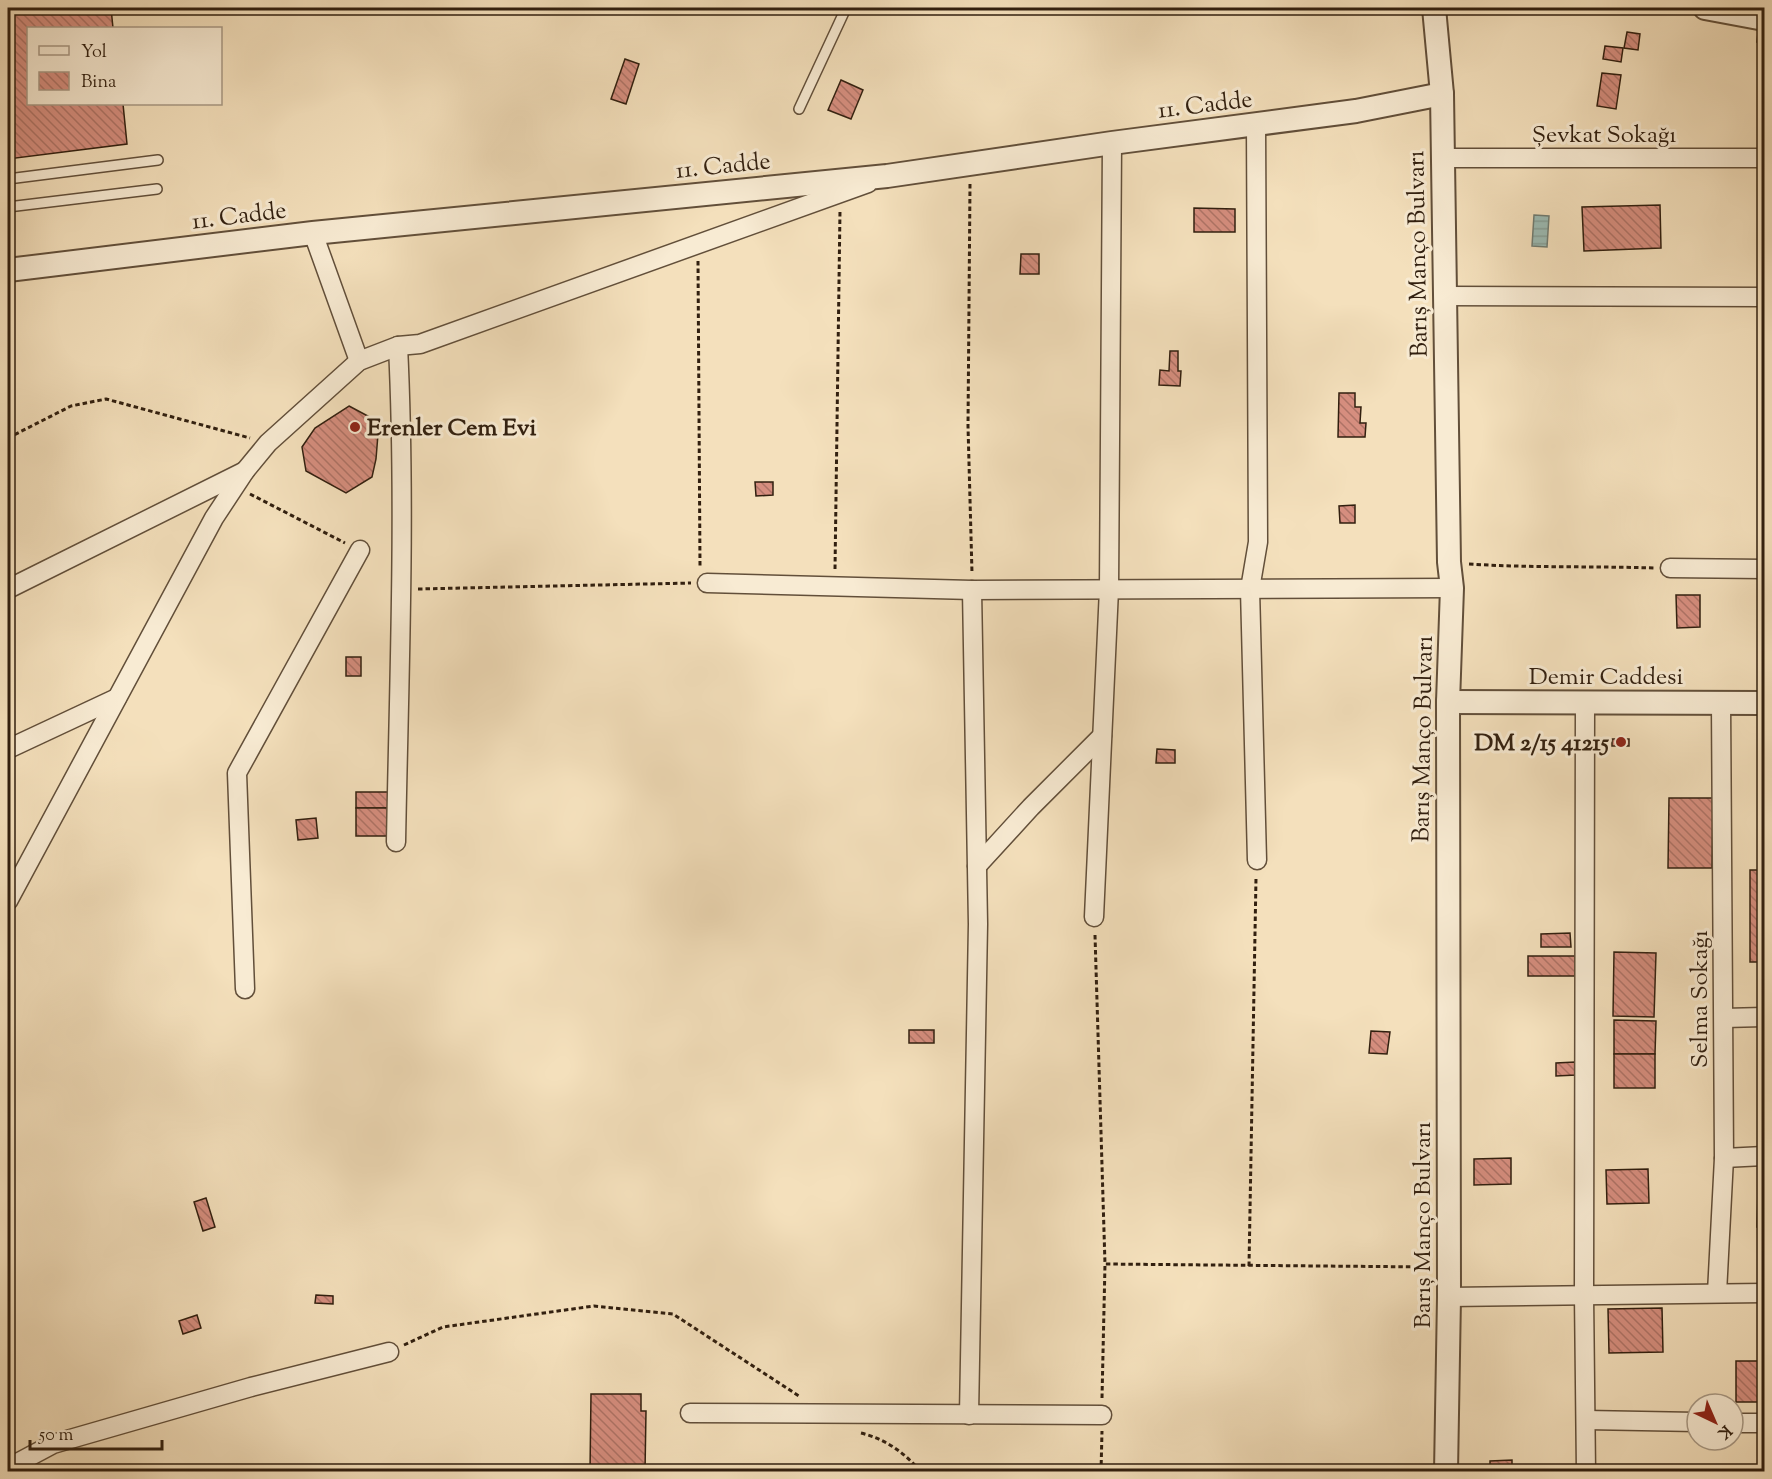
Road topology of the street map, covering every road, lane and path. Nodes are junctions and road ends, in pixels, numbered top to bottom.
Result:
1 (846, 8) edge
2 (1434, 8) edge
3 (1705, 8) edge
4 (1764, 19) edge
5 (1442, 94) junction
6 (799, 109) dead end
7 (1256, 124) junction
8 (1113, 143) junction
9 (1443, 158) junction
10 (1764, 158) edge
11 (158, 160) dead end
12 (970, 164) junction
13 (887, 177) junction
14 (8, 179) edge
15 (157, 189) dead end
16 (840, 193) junction
17 (8, 207) edge
18 (313, 233) junction
19 (698, 244) junction
20 (8, 270) edge
21 (1445, 296) junction
22 (1764, 297) edge
23 (398, 346) junction
24 (359, 361) junction
25 (8, 438) edge
26 (268, 443) junction
27 (240, 478) junction
28 (360, 550) joint
29 (1449, 562) junction
30 (1670, 568) joint
31 (1764, 569) edge
32 (703, 582) junction
33 (835, 586) junction
34 (1452, 588) junction
35 (1108, 589) junction
36 (1250, 589) junction
37 (8, 590) edge
38 (402, 590) junction
39 (972, 590) junction
40 (117, 698) junction
41 (1448, 702) junction
42 (1585, 703) junction
43 (1721, 703) junction
44 (1764, 703) edge
45 (1102, 736) junction
46 (8, 749) edge
47 (396, 842) dead end
48 (1257, 860) joint
49 (977, 866) junction
50 (8, 901) edge
51 (1094, 917) joint
52 (245, 989) dead end
53 (1764, 1017) edge
54 (1724, 1018) junction
55 (1764, 1156) edge
56 (1724, 1158) junction
57 (1106, 1264) junction
58 (1249, 1266) junction
59 (1449, 1268) junction
60 (1717, 1293) junction
61 (1764, 1293) edge
62 (1584, 1295) junction
63 (1449, 1297) junction
64 (389, 1352) joint
65 (690, 1413) dead end
66 (819, 1414) junction
67 (969, 1415) junction
68 (1102, 1415) junction
69 (1586, 1420) junction
70 (1685, 1422) edge
71 (1745, 1422) edge
72 (1764, 1423) edge
73 (857, 1432) dead end
74 (8, 1468) edge
75 (921, 1472) edge
76 (1101, 1472) edge
77 (1446, 1472) edge
78 (1586, 1472) edge

1 - 6 lane
2 - 5 street, Barış Manço Bulvarı
3 - 4 street
5 - 7 street, 11. Cadde
5 - 9 street, Barış Manço Bulvarı
7 - 8 street, 11. Cadde
7 - 36 street
8 - 12 street, 11. Cadde
8 - 35 street
9 - 10 street, Şevkat Sokağı
9 - 21 street, Barış Manço Bulvarı
11 - 14 lane
12 - 13 street, 11. Cadde
12 - 39 path
13 - 16 street
13 - 18 street, 11. Cadde
15 - 17 lane
16 - 19 street
16 - 33 path
18 - 20 street, 11. Cadde
18 - 24 street
19 - 23 street
19 - 32 path
21 - 22 street
21 - 29 street, Barış Manço Bulvarı
23 - 24 street
23 - 38 street
24 - 26 street
25 - 26 path
26 - 27 street
27 - 28 path
27 - 37 street
27 - 40 street
28 - 52 street
29 - 30 path
29 - 34 street, Barış Manço Bulvarı
30 - 31 street
32 - 33 street
32 - 38 path
33 - 39 street
34 - 36 street
34 - 41 street, Barış Manço Bulvarı
35 - 36 street
35 - 39 street
35 - 45 street
36 - 48 street
38 - 47 street
39 - 49 street
40 - 46 street
40 - 50 street
41 - 42 street, Demir Caddesi
41 - 59 street, Barış Manço Bulvarı
42 - 43 street, Demir Caddesi
42 - 62 street
43 - 44 street, Demir Caddesi
43 - 54 street, Selma Sokağı
45 - 49 street
45 - 51 street
48 - 58 path
49 - 67 street
51 - 57 path
53 - 54 street
54 - 56 street, Selma Sokağı
55 - 56 street
56 - 60 street, Selma Sokağı
57 - 58 path
57 - 68 path
58 - 59 path
59 - 63 street, Barış Manço Bulvarı
60 - 61 street
60 - 62 street
62 - 63 street
62 - 69 street
63 - 77 street, Barış Manço Bulvarı
64 - 66 path
64 - 74 street
65 - 66 street
66 - 67 street
67 - 68 street
68 - 76 path
69 - 70 street
69 - 78 street
71 - 72 street
73 - 75 path

